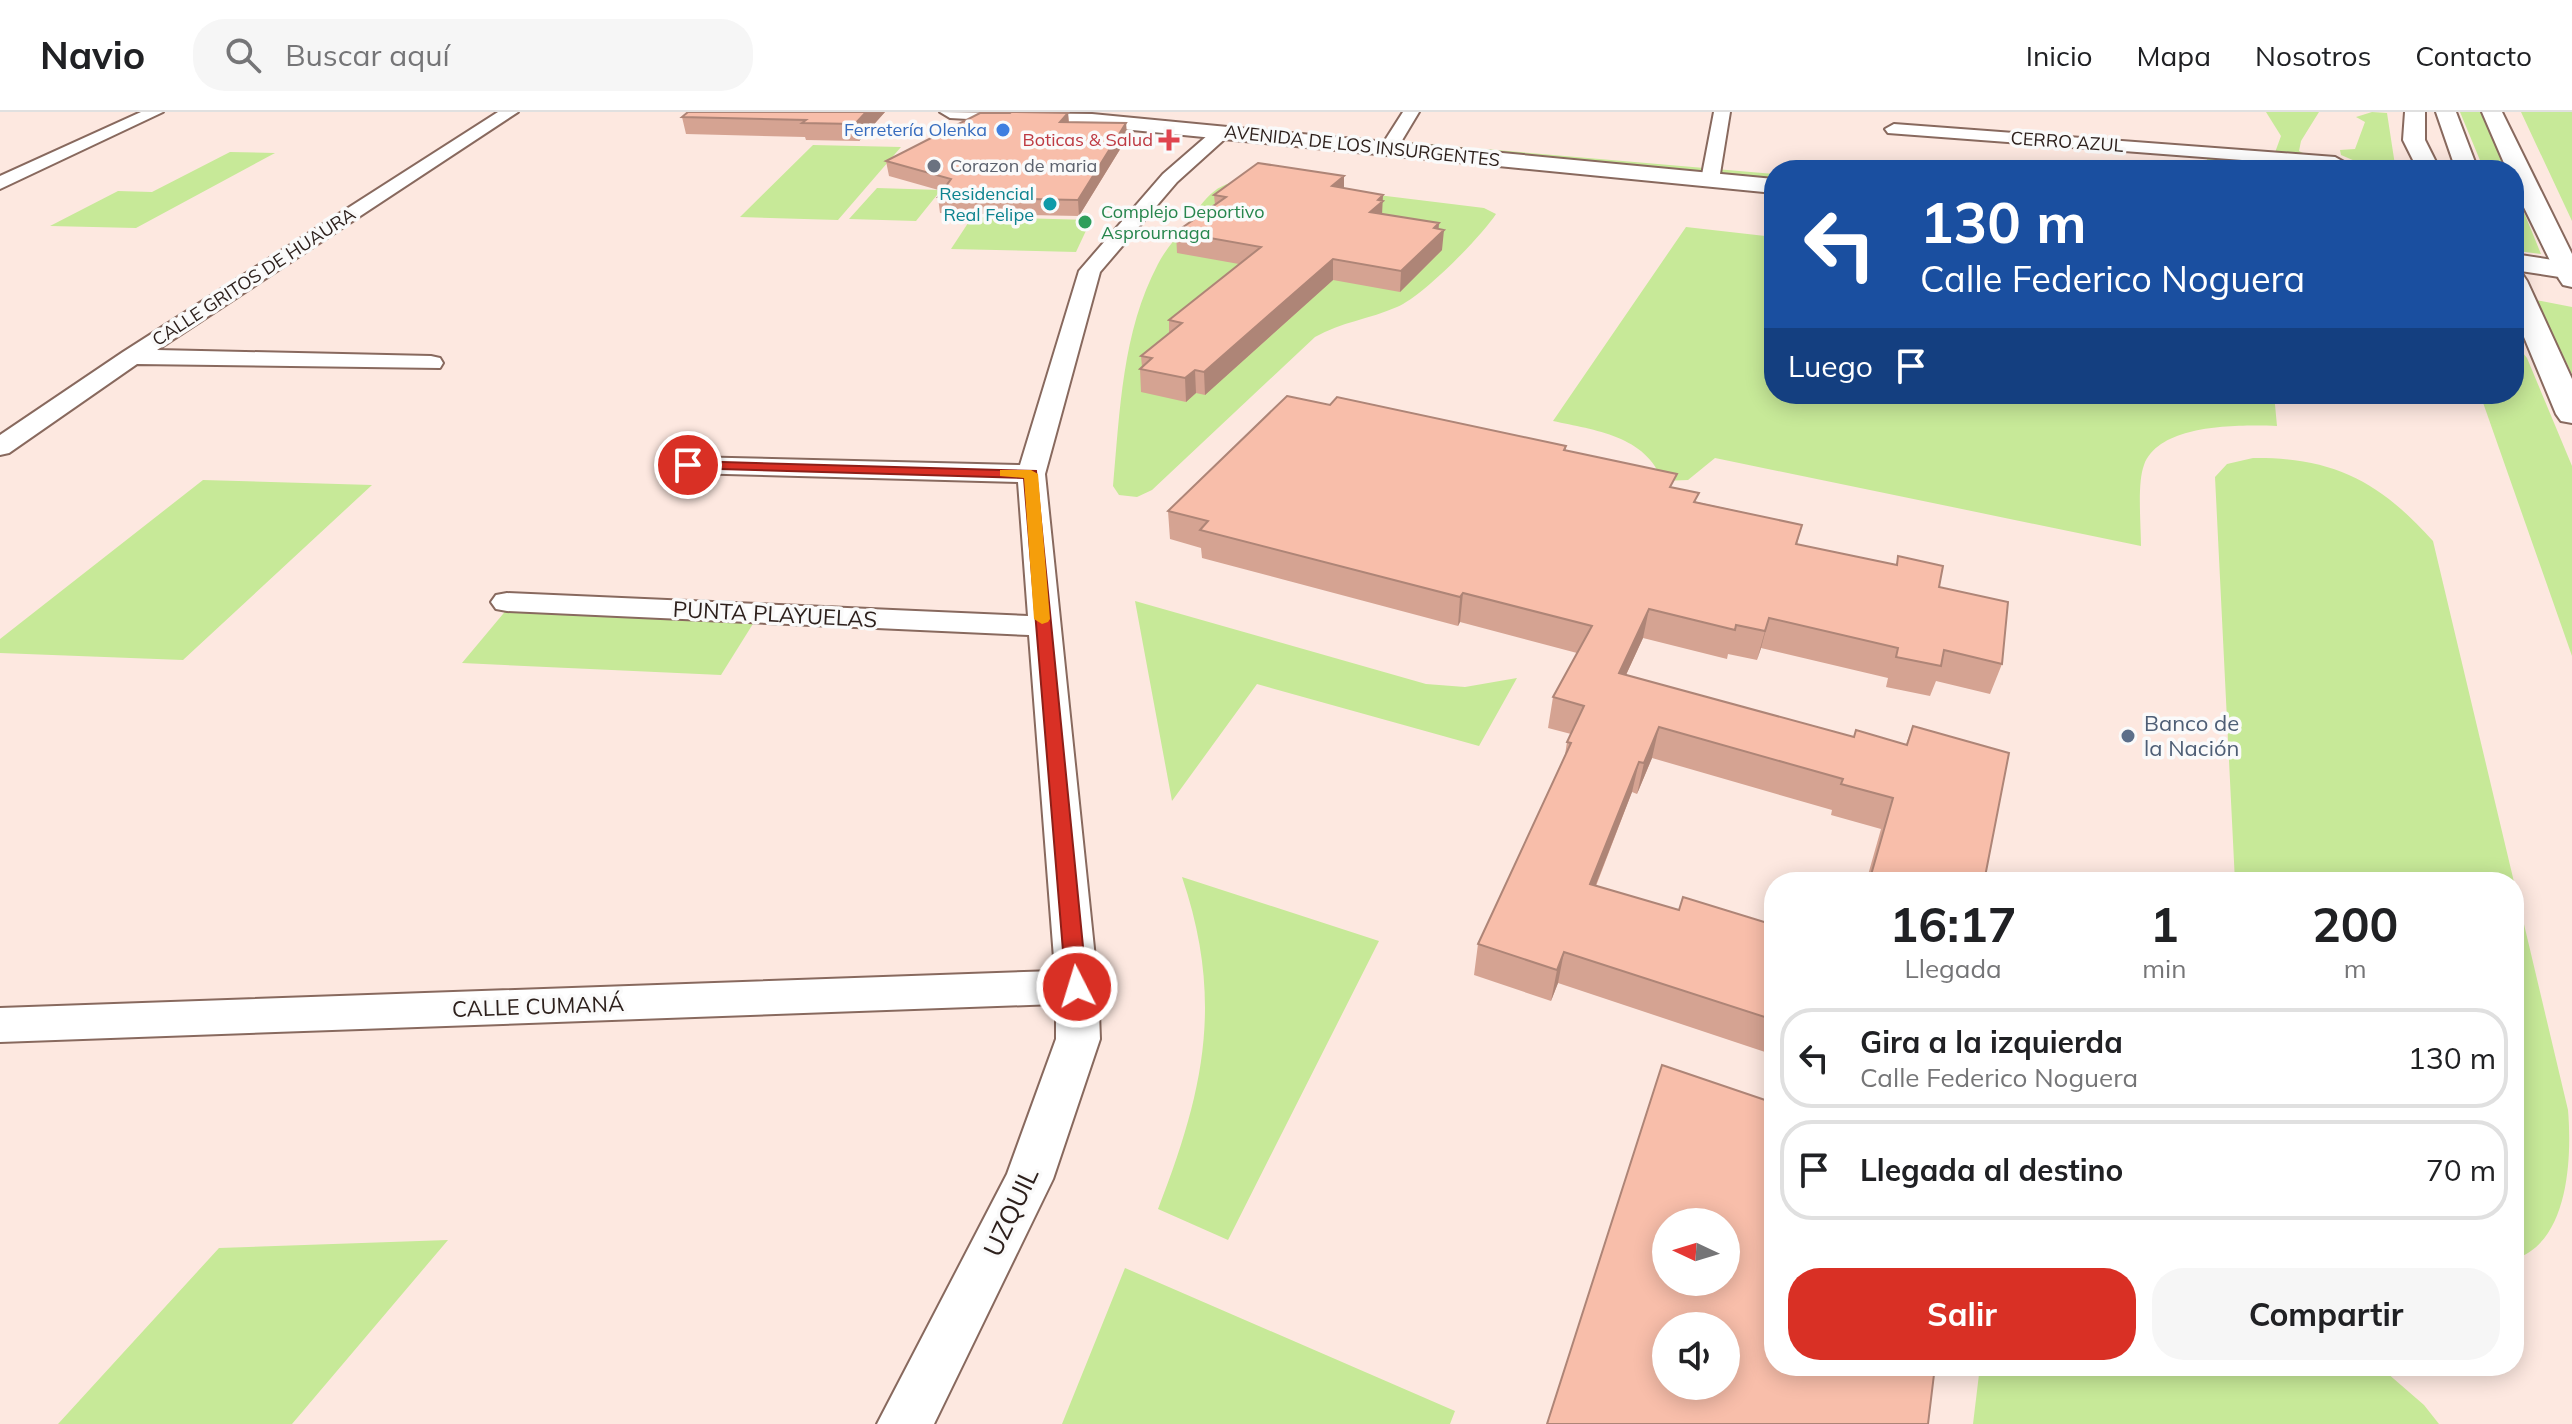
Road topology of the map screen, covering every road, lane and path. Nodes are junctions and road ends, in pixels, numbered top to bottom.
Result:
1 (155, 112) edge
2 (510, 112) edge
3 (950, 112) edge
4 (1136, 112) edge
5 (1411, 112) edge
6 (1722, 112) edge
7 (2415, 112) edge
8 (2446, 112) edge
9 (2492, 112) edge
10 (1096, 116) edge
11 (1235, 121) edge
12 (1894, 129) dead end
13 (1393, 141) junction
14 (2308, 160) edge
15 (2424, 160) edge
16 (2463, 160) edge
17 (2515, 160) edge
18 (1764, 171) edge
19 (1711, 173) junction
20 (2524, 179) edge
21 (2, 182) edge
22 (1764, 184) edge
23 (2524, 265) edge
24 (2571, 278) edge
25 (2524, 281) edge
26 (2524, 305) edge
27 (2524, 333) edge
28 (131, 357) junction
29 (2547, 359) junction
30 (431, 363) dead end
31 (2572, 414) edge
32 (0, 447) edge
33 (688, 465) dead end
34 (1031, 474) junction
35 (507, 602) dead end
36 (1043, 626) junction
37 (1077, 987) junction
38 (0, 1025) edge
39 (905, 1424) edge

1 - 21 street
2 - 28 street, CALLE GRITOS DE HUAURA
3 - 10 main road, AVENIDA DE LOS INSURGENTES
4 - 11 main road, AVENIDA DE LOS INSURGENTES
5 - 13 street
6 - 19 street
7 - 15 main road
8 - 16 main road
9 - 17 main road
10 - 11 main road, AVENIDA DE LOS INSURGENTES
11 - 13 main road, AVENIDA DE LOS INSURGENTES
11 - 34 street
12 - 14 street, CERRO AZUL
13 - 19 main road, AVENIDA DE LOS INSURGENTES
18 - 19 main road, AVENIDA DE LOS INSURGENTES
19 - 22 main road, AVENIDA DE LOS INSURGENTES
20 - 24 main road
23 - 24 main road
24 - 25 main road
26 - 29 main road
27 - 29 main road
28 - 30 street
28 - 32 street, CALLE GRITOS DE HUAURA
29 - 31 main road
33 - 34 street
34 - 36 street, UZQUIL
35 - 36 street, PUNTA PLAYUELAS
36 - 37 street, UZQUIL
37 - 38 street, CALLE CUMANÁ
37 - 39 street, UZQUIL

